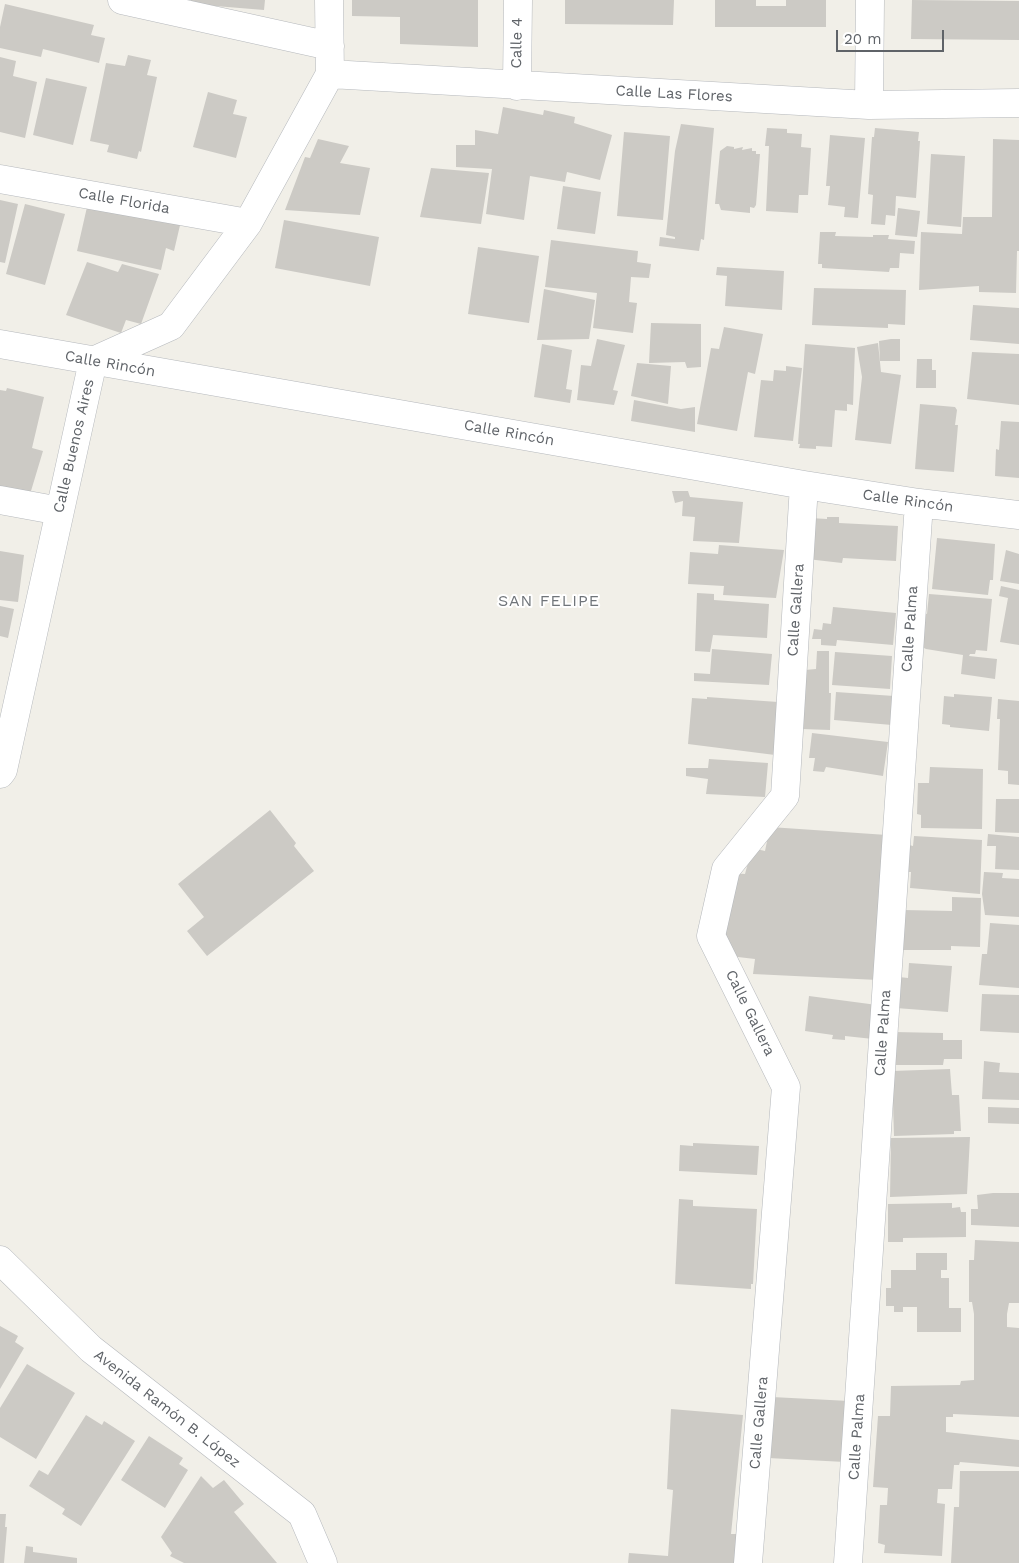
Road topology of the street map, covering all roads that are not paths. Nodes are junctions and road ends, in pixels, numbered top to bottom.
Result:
1 (122, 0) edge
2 (329, 0) edge
3 (518, 0) edge
4 (870, 0) edge
5 (330, 46) junction
6 (330, 74) junction
7 (517, 86) junction
8 (1019, 103) edge
9 (869, 105) junction
10 (0, 179) edge
11 (248, 223) junction
12 (0, 344) edge
13 (93, 361) junction
14 (804, 485) junction
15 (0, 500) edge
16 (919, 503) junction
17 (60, 512) junction
18 (1019, 515) edge
19 (0, 774) edge
20 (0, 1260) edge
21 (323, 1563) edge
22 (748, 1563) edge
23 (848, 1563) edge

1 - 5 street
2 - 5 street, Calle Buenos Aires
3 - 7 street, Calle 4
4 - 9 street
5 - 6 street, Calle Buenos Aires
6 - 7 street, Calle Las Flores
6 - 11 street, Calle Buenos Aires
7 - 9 street, Calle Las Flores
8 - 9 street, Calle Las Flores
10 - 11 street, Calle Florida
11 - 13 street, Calle Buenos Aires
12 - 13 street, Calle Rincón
13 - 14 street, Calle Rincón
13 - 17 street, Calle Buenos Aires
14 - 16 street, Calle Rincón
14 - 22 street, Calle Gallera
15 - 17 street
16 - 18 street, Calle Rincón
16 - 23 street, Calle Palma
17 - 19 street, Calle Buenos Aires
20 - 21 street, Avenida Ramón B. López

